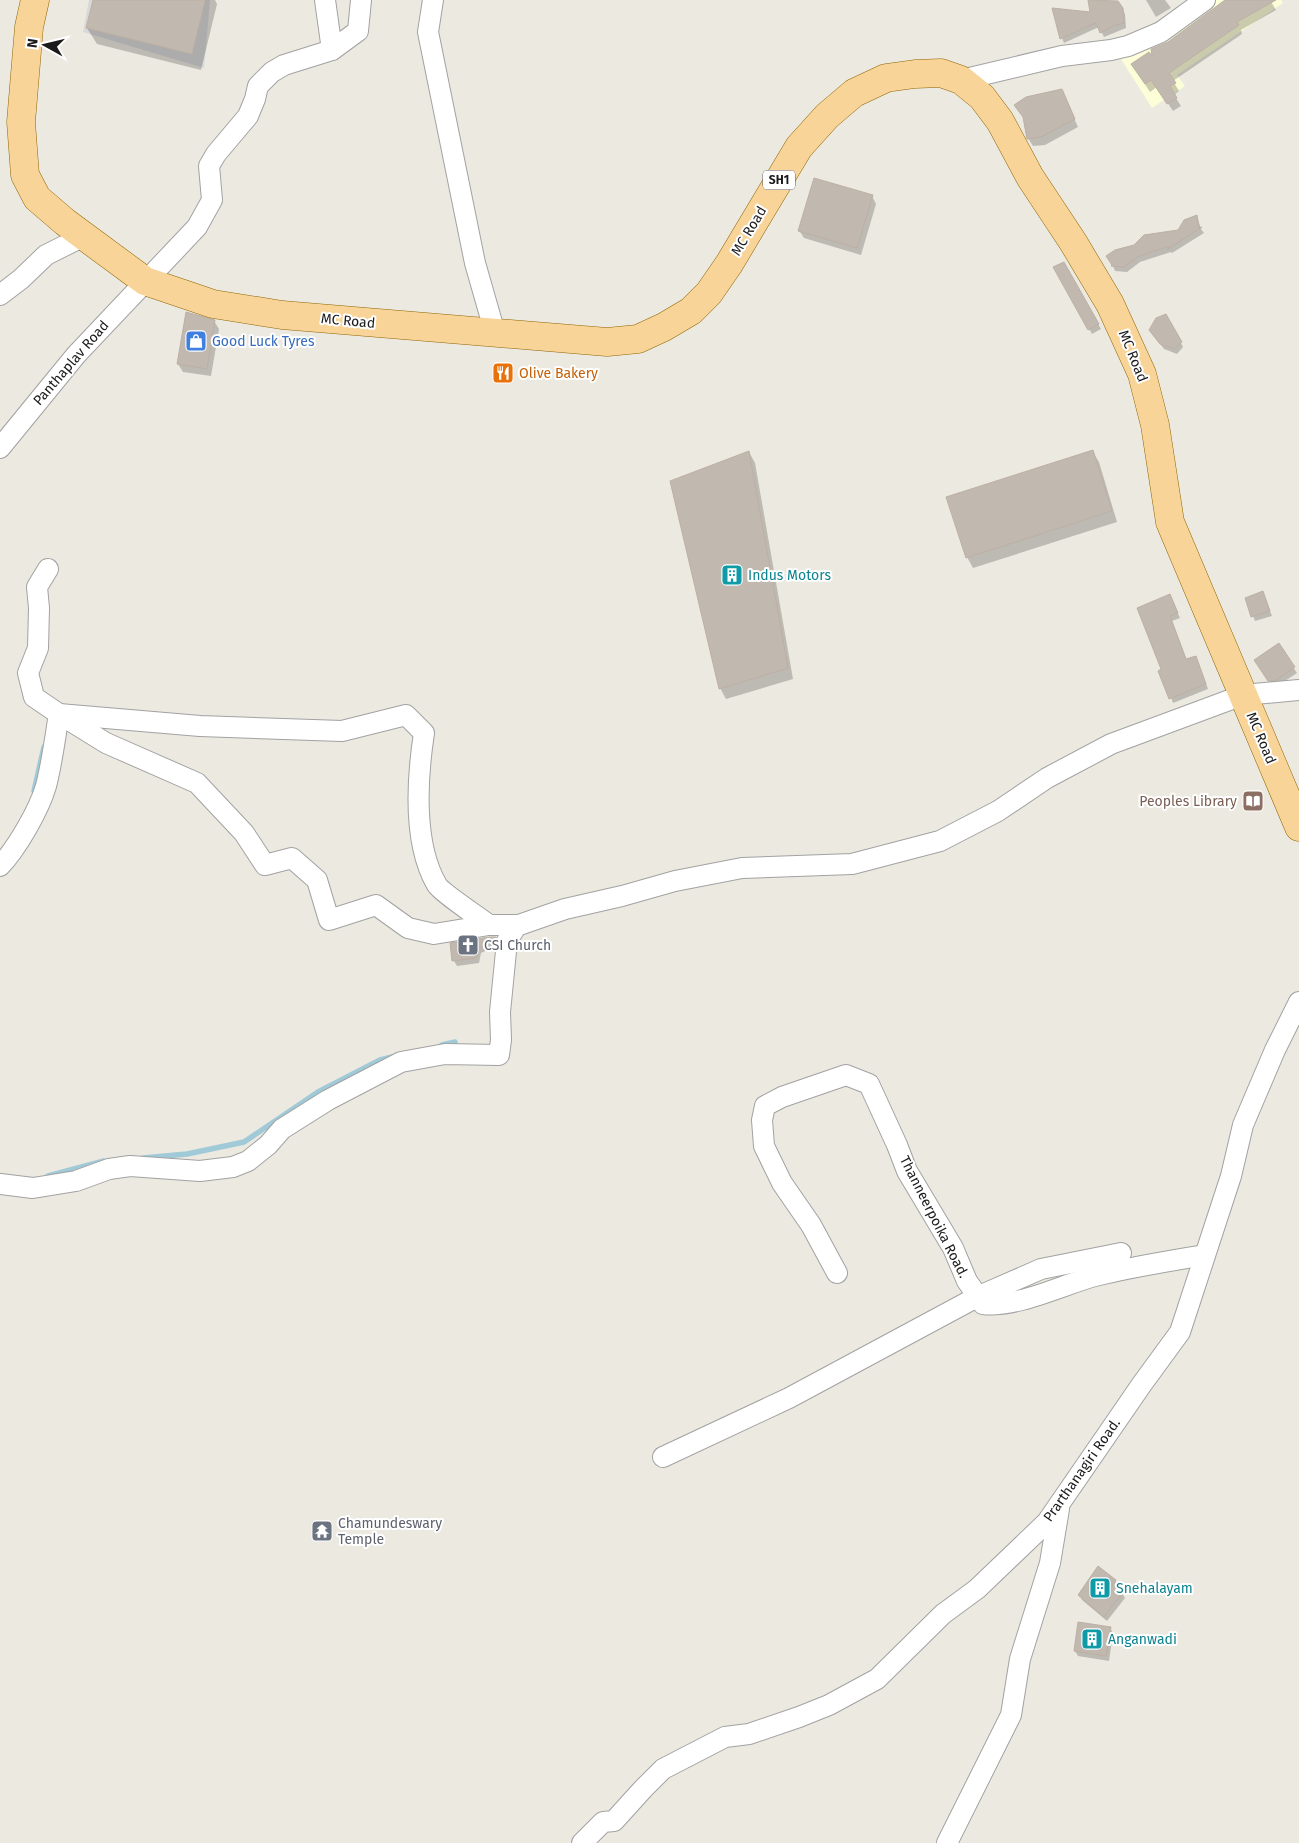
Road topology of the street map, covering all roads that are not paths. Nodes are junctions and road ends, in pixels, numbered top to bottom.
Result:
1 (35, 0) edge
2 (325, 0) edge
3 (361, 0) edge
4 (432, 0) edge
5 (1205, 0) edge
6 (332, 50) junction
7 (961, 80) junction
8 (84, 236) junction
9 (145, 281) junction
10 (0, 295) edge
11 (494, 333) junction
12 (0, 448) edge
13 (48, 569) dead end
14 (1299, 690) edge
15 (1243, 695) junction
16 (59, 714) junction
17 (1299, 827) edge
18 (0, 866) edge
19 (489, 925) junction
20 (517, 925) junction
21 (1299, 1002) edge
22 (0, 1184) edge
23 (1121, 1253) dead end
24 (1205, 1255) junction
25 (837, 1273) dead end
26 (977, 1296) junction
27 (663, 1457) dead end
28 (1060, 1503) junction
29 (582, 1843) edge
30 (948, 1843) edge

1 - 8 main road, MC Road / SH1
2 - 6 street
3 - 6 street, Panthaplav Road
4 - 11 street
5 - 7 street
6 - 9 street, Panthaplav Road
7 - 11 main road, MC Road / SH1
7 - 15 main road, MC Road / SH1
8 - 9 main road, MC Road / SH1
8 - 10 street
9 - 11 main road, MC Road / SH1
9 - 12 street, Panthaplav Road
13 - 16 street
14 - 15 street
15 - 17 main road, MC Road / SH1
15 - 20 street
16 - 18 street
16 - 19 street
16 - 19 street
19 - 20 street
20 - 22 street
21 - 24 street, Prarthanagiri Road.
23 - 26 street
24 - 26 street
24 - 28 street, Prarthanagiri Road.
25 - 26 street, Thanneerpoika Road.
26 - 27 street
28 - 29 street, Prarthanagiri Road.
28 - 30 street

